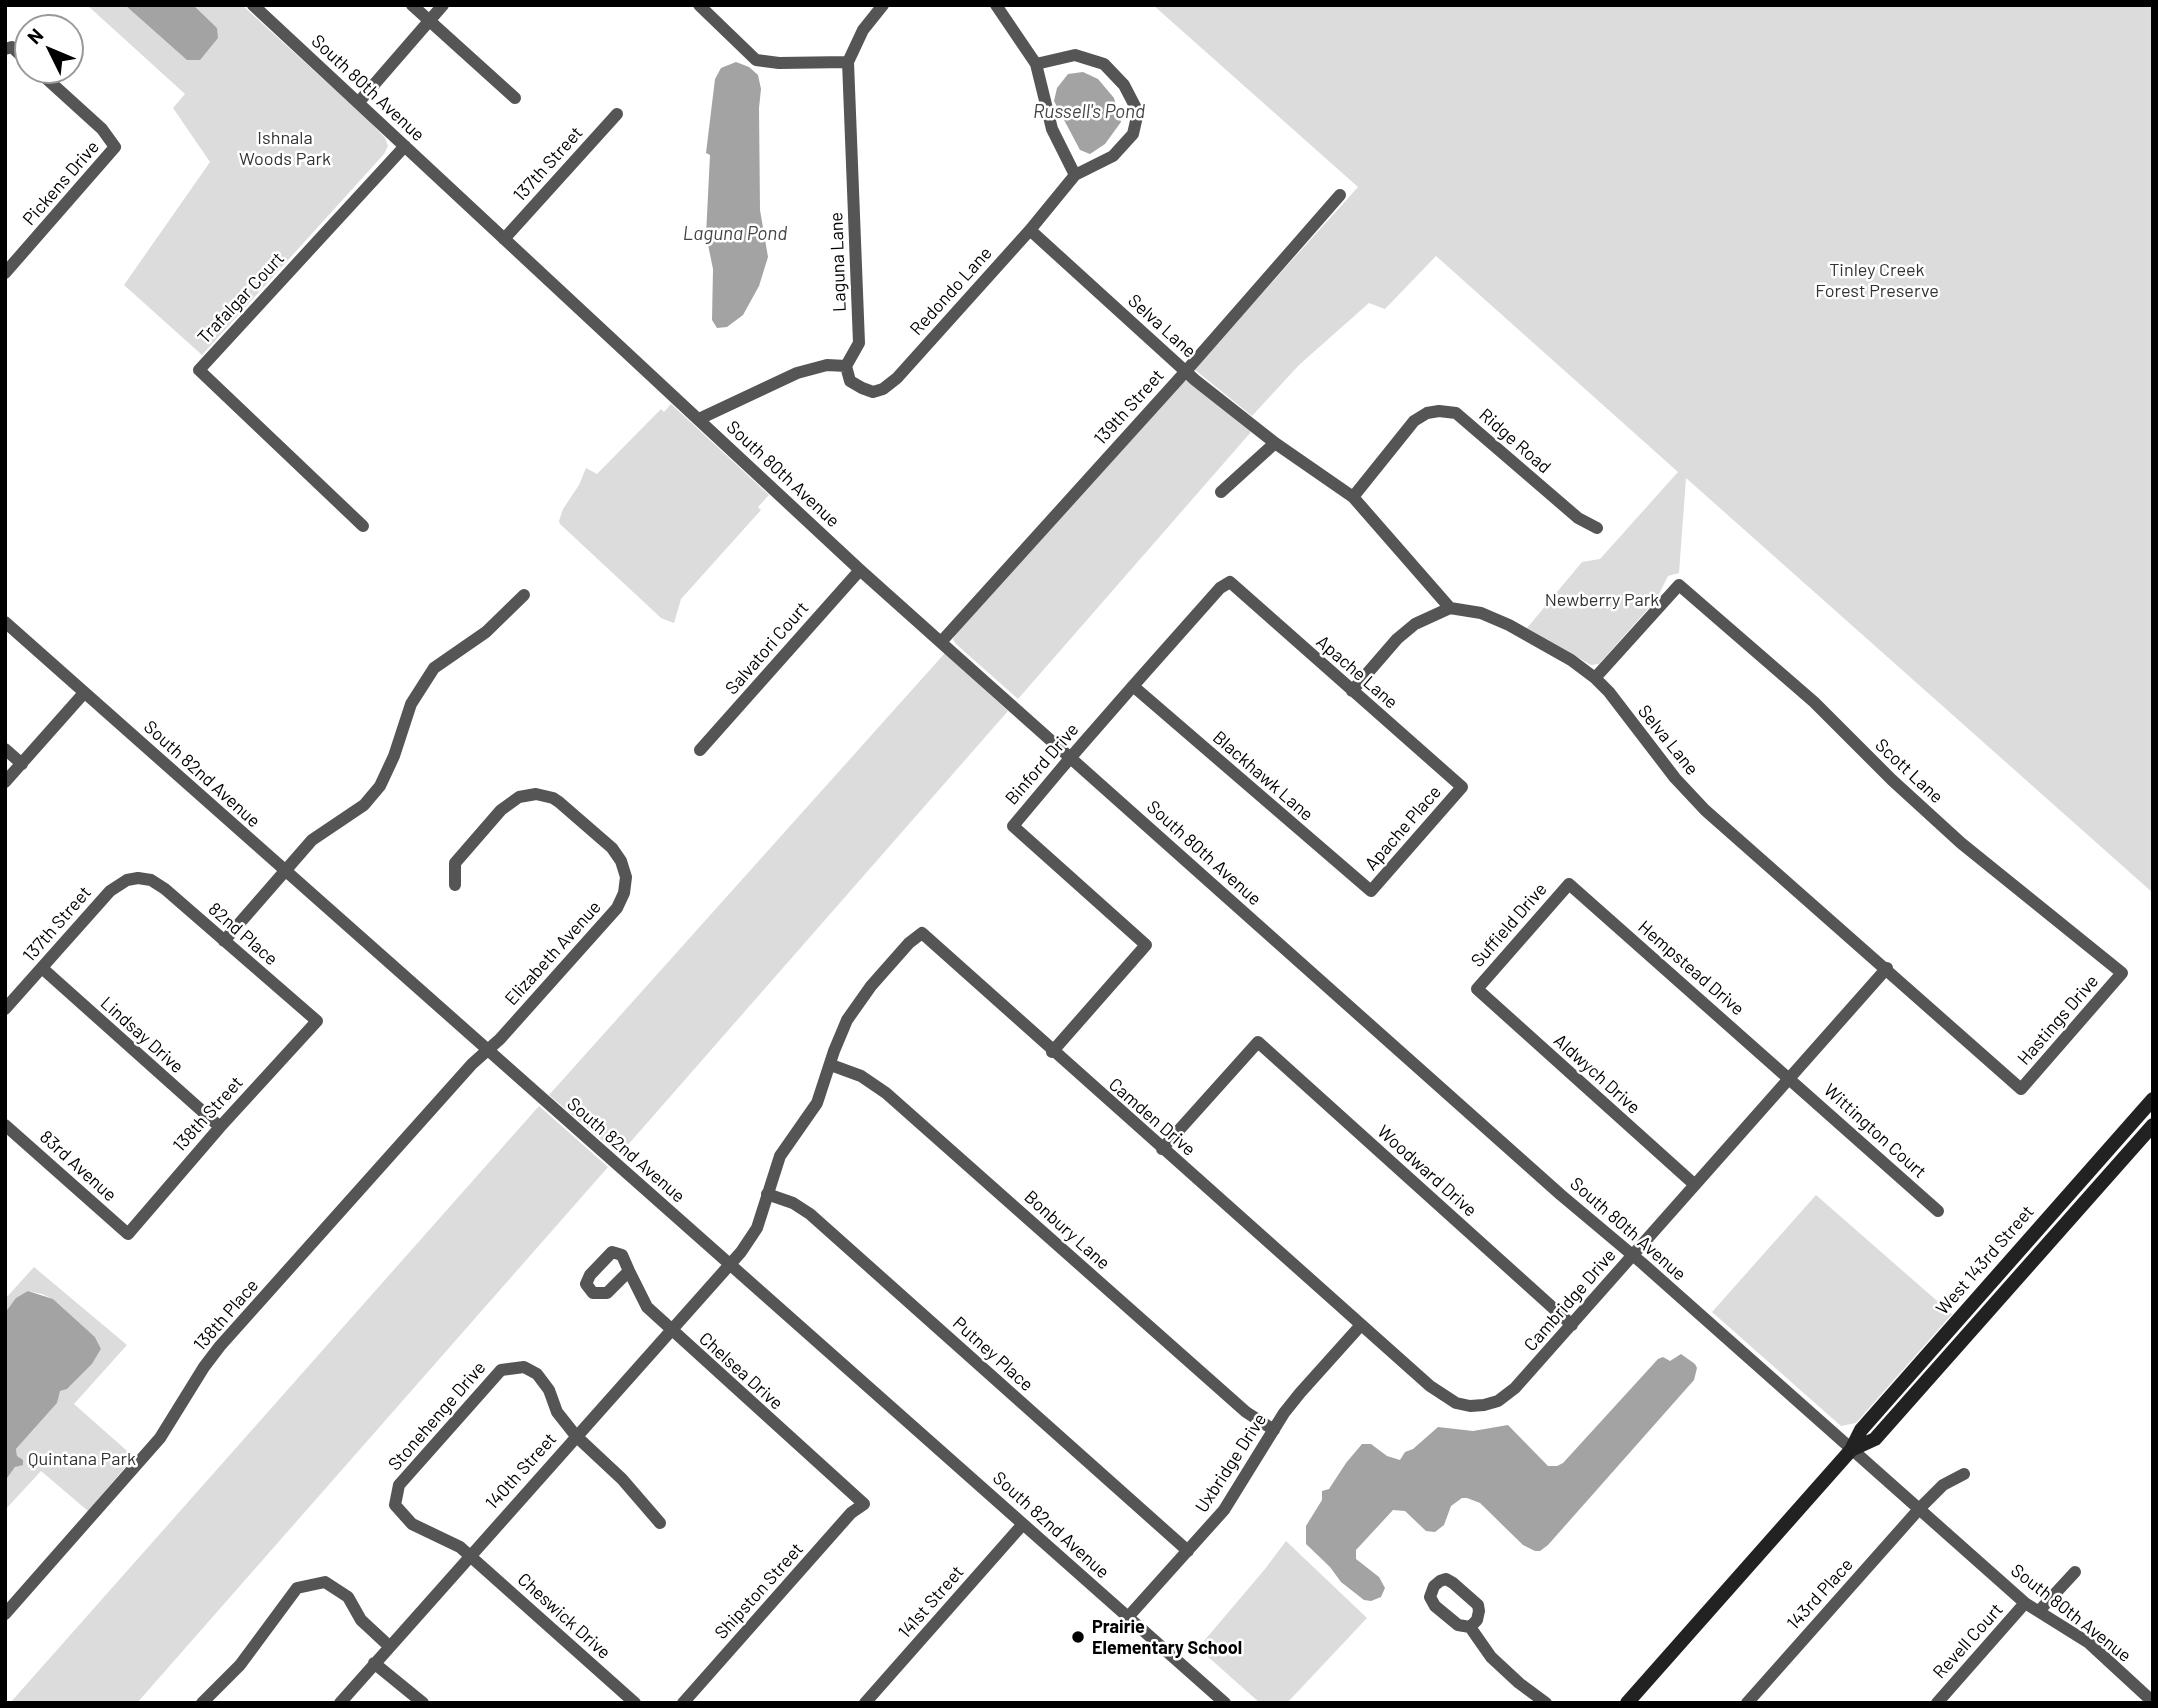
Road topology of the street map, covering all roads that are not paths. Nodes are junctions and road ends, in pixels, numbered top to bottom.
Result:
1 (253, 5) edge
2 (412, 5) edge
3 (443, 5) edge
4 (699, 5) edge
5 (883, 5) edge
6 (996, 5) edge
7 (430, 21) junction
8 (848, 62) junction
9 (1036, 64) junction
10 (52, 84) edge
11 (515, 98) dead end
12 (358, 103) junction
13 (617, 114) dead end
14 (405, 146) junction
15 (1075, 175) junction
16 (1340, 195) dead end
17 (1031, 230) junction
18 (505, 239) junction
19 (5, 273) edge
20 (846, 366) junction
21 (1186, 371) junction
22 (699, 419) junction
23 (1275, 443) junction
24 (1221, 492) dead end
25 (1353, 497) junction
26 (363, 526) dead end
27 (1597, 528) dead end
28 (860, 570) junction
29 (1230, 582) joint
30 (524, 595) dead end
31 (1450, 608) junction
32 (5, 622) edge
33 (941, 642) junction
34 (1595, 678) junction
35 (1133, 687) junction
36 (1352, 691) junction
37 (84, 693) junction
38 (5, 749) edge
39 (700, 750) dead end
40 (1071, 757) junction
41 (22, 764) junction
42 (5, 782) edge
43 (1462, 787) joint
44 (286, 871) junction
45 (144, 878) joint
46 (1569, 884) joint
47 (455, 885) dead end
48 (1371, 891) joint
49 (224, 941) junction
50 (42, 968) junction
51 (1886, 968) junction
52 (2122, 974) joint
53 (1477, 989) joint
54 (5, 1009) edge
55 (317, 1021) joint
56 (487, 1050) junction
57 (1052, 1052) junction
58 (831, 1065) junction
59 (1789, 1078) junction
60 (2021, 1089) joint
61 (2153, 1099) edge
62 (2132, 1123) junction
63 (5, 1125) edge
64 (220, 1127) junction
65 (2150, 1131) edge
66 (1162, 1149) junction
67 (1695, 1185) junction
68 (767, 1194) junction
69 (1938, 1210) dead end
70 (128, 1234) joint
71 (1632, 1255) junction
72 (730, 1265) junction
73 (629, 1271) junction
74 (1361, 1325) junction
75 (1572, 1325) junction
76 (671, 1330) junction
77 (1274, 1430) junction
78 (576, 1436) junction
79 (1851, 1450) junction
80 (1964, 1475) dead end
81 (864, 1504) joint
82 (1920, 1508) junction
83 (660, 1523) dead end
84 (1023, 1524) junction
85 (1188, 1551) junction
86 (470, 1556) junction
87 (2075, 1572) dead end
88 (2025, 1603) junction
89 (2039, 1611) junction
90 (5, 1614) edge
91 (1128, 1617) junction
92 (1470, 1627) junction
93 (389, 1646) junction
94 (374, 1663) junction
95 (2153, 1702) edge
96 (202, 1703) edge
97 (340, 1703) edge
98 (423, 1703) edge
99 (635, 1703) edge
100 (683, 1703) edge
101 (865, 1703) edge
102 (1225, 1703) edge
103 (1546, 1703) edge
104 (1628, 1703) edge
105 (1747, 1703) edge
106 (1937, 1703) edge

1 - 12 street, South 80th Avenue
2 - 7 street
3 - 7 street
4 - 8 street
5 - 8 street, Laguna Lane
6 - 9 street
7 - 11 street
7 - 12 street
8 - 20 street, Laguna Lane
9 - 15 street
9 - 15 street, Redondo Lane
10 - 19 street, Pickens Drive
12 - 14 street, South 80th Avenue
13 - 18 street, 137th Street
14 - 18 street, South 80th Avenue
14 - 26 street, Trafalgar Court
15 - 17 street, Redondo Lane
16 - 21 street, 139th Street
17 - 20 street, Redondo Lane
17 - 21 street, Selva Lane
18 - 22 street, South 80th Avenue
20 - 22 street
21 - 23 street, Selva Lane
21 - 33 street, 139th Street
22 - 28 street, South 80th Avenue
23 - 24 street
23 - 25 street, Selva Lane
25 - 27 street, Ridge Road
25 - 31 street, Selva Lane
28 - 33 street, South 80th Avenue
28 - 39 street, Salvatori Court
29 - 35 street, Binford Drive
29 - 36 street, Apache Lane
30 - 44 street
31 - 34 street, Selva Lane
31 - 36 street
32 - 37 street, South 82nd Avenue
33 - 40 street, South 80th Avenue
34 - 51 street, Selva Lane
34 - 52 street, Scott Lane
35 - 40 street, Binford Drive
35 - 48 street, Blackhawk Lane
36 - 43 street, Apache Lane
37 - 41 street
37 - 44 street, South 82nd Avenue
38 - 41 street
40 - 57 street, Binford Drive
40 - 71 street, South 80th Avenue
41 - 42 street
43 - 48 street, Apache Place
44 - 49 street
44 - 56 street, South 82nd Avenue
45 - 49 street, 82nd Place
45 - 50 street, 137th Street
46 - 53 street, Suffield Drive
46 - 59 street, Hempstead Drive
47 - 56 street, Elizabeth Avenue
49 - 55 street, 82nd Place
50 - 54 street, 137th Street
50 - 64 street, Lindsay Drive
51 - 59 street, Cambridge Drive
51 - 60 street, Selva Lane
52 - 60 street, Hastings Drive
53 - 67 street, Aldwych Drive
55 - 64 street, 138th Street
56 - 72 street, South 82nd Avenue
56 - 90 street, 138th Place
57 - 58 street, Camden Drive
57 - 66 street, Camden Drive
58 - 68 street
58 - 77 street, Bonbury Lane
59 - 67 street, Cambridge Drive
59 - 69 street, Wittington Court
61 - 62 main road, West 143rd Street
62 - 65 street
62 - 79 main road, West 143rd Street
63 - 70 street, 83rd Avenue
64 - 70 street, 138th Street
65 - 79 main road, West 143rd Street
66 - 74 street, Camden Drive
66 - 75 street, Woodward Drive
67 - 71 street, Cambridge Drive
68 - 72 street
68 - 85 street, Putney Place
71 - 75 street, Cambridge Drive
71 - 79 street, South 80th Avenue
72 - 76 street, 140th Street
72 - 84 street, South 82nd Avenue
73 - 73 street, Chelsea Drive
73 - 76 street, Chelsea Drive
74 - 75 street, Cambridge Drive
74 - 77 street, Uxbridge Drive
76 - 78 street, 140th Street
76 - 81 street, Chelsea Drive
77 - 85 street, Uxbridge Drive
78 - 83 street
78 - 86 street, 140th Street
78 - 86 street, Stonehenge Drive
79 - 82 street, South 80th Avenue
79 - 104 main road, West 143rd Street
80 - 82 street, 143rd Place
81 - 100 street, Shipston Street
82 - 88 street, South 80th Avenue
82 - 105 street, 143rd Place
84 - 91 street, South 82nd Avenue
84 - 101 street, 141st Street
85 - 91 street, Uxbridge Drive
86 - 93 street, 140th Street
86 - 99 street, Cheswick Drive
87 - 89 street
88 - 89 street, South 80th Avenue
88 - 106 street, Revell Court
89 - 95 street, South 80th Avenue
91 - 102 street, South 82nd Avenue
92 - 92 street
92 - 103 street
93 - 94 street, 140th Street
93 - 96 street
94 - 97 street, 140th Street
94 - 98 street

